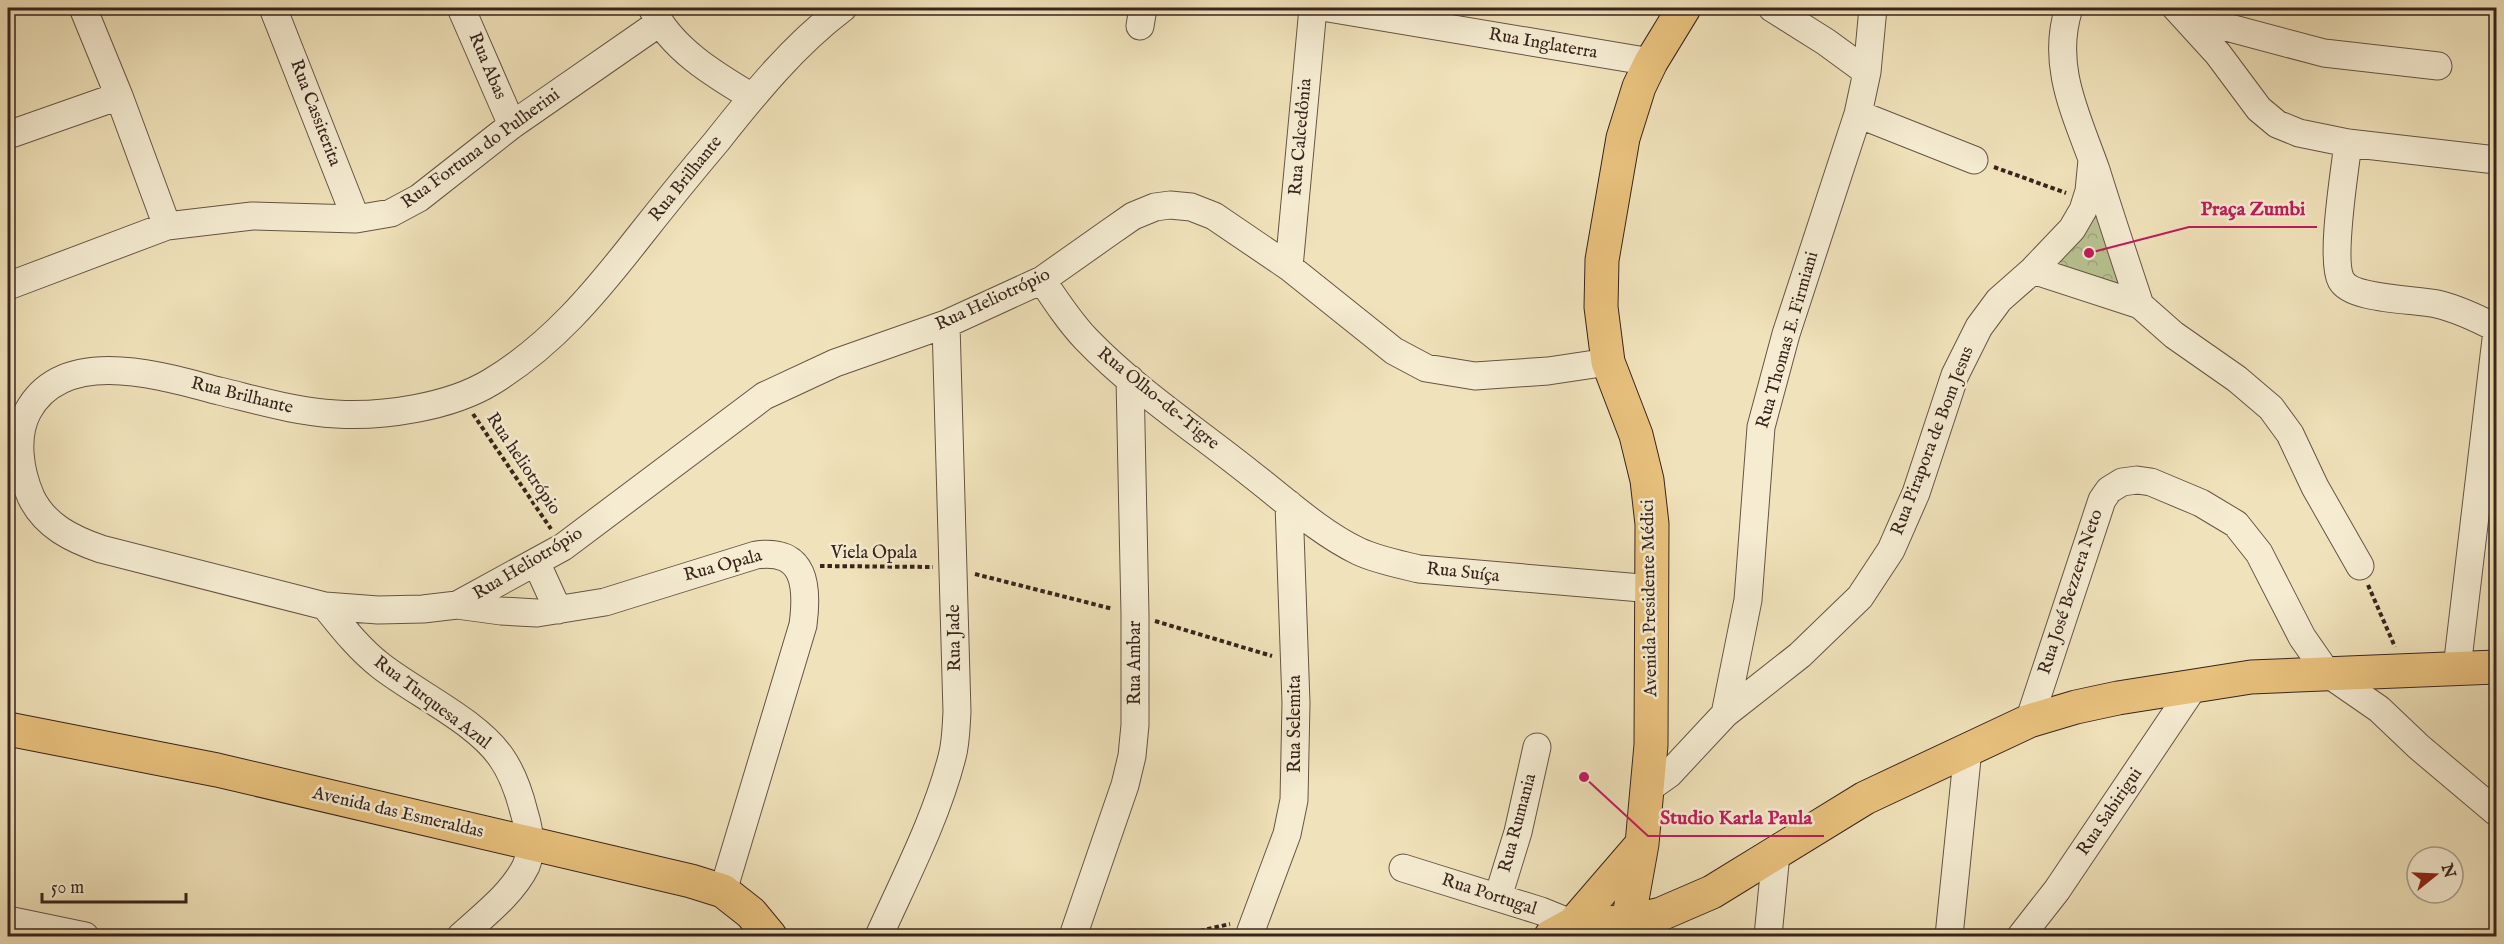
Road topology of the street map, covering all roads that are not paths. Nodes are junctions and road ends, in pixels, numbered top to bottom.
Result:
1 (83, 8) edge
2 (273, 8) edge
3 (462, 8) edge
4 (1313, 8) edge
5 (1328, 8) edge
6 (1683, 8) edge
7 (1772, 8) edge
8 (1873, 8) edge
9 (2068, 8) edge
10 (839, 9) edge
11 (2180, 12) edge
12 (655, 15) edge
13 (1651, 62) junction
14 (2438, 66) dead end
15 (1867, 72) junction
16 (119, 96) junction
17 (752, 97) junction
18 (1858, 114) junction
19 (512, 125) junction
20 (8, 135) edge
21 (2348, 143) junction
22 (1974, 160) road end
23 (2092, 160) junction
24 (2496, 160) edge
25 (356, 219) junction
26 (168, 226) junction
27 (1289, 267) junction
28 (2033, 270) junction
29 (1042, 280) junction
30 (8, 286) edge
31 (2140, 305) junction
32 (946, 324) junction
33 (2496, 328) edge
34 (2496, 339) edge
35 (1608, 362) junction
36 (1130, 379) junction
37 (1289, 504) junction
38 (536, 562) junction
39 (2360, 566) road end
40 (1653, 590) junction
41 (457, 605) junction
42 (325, 606) junction
43 (558, 610) junction
44 (2496, 667) edge
45 (2457, 668) junction
46 (2327, 673) junction
47 (2195, 685) junction
48 (1725, 714) junction
49 (2029, 721) junction
50 (8, 729) edge
51 (1704, 736) junction
52 (1651, 745) junction
53 (1537, 747) dead end
54 (1968, 749) junction
55 (1648, 789) junction
56 (2496, 812) edge
57 (1642, 843) junction
58 (530, 844) junction
59 (1776, 853) junction
60 (1403, 868) dead end
61 (723, 891) junction
62 (1498, 897) junction
63 (8, 920) edge
64 (1252, 927) edge
65 (1596, 931) edge
66 (85, 936) edge
67 (461, 936) edge
68 (770, 936) edge
69 (879, 936) edge
70 (1073, 936) edge
71 (1768, 936) edge
72 (1949, 936) edge
73 (2021, 936) edge

1 - 16 street
2 - 25 street, Rua Cassiterita
3 - 19 street, Rua Abas
4 - 27 street, Rua Calcedônia
5 - 13 street, Rua Inglaterra
6 - 13 main road, Avenida Presidente Médici
7 - 15 street
8 - 15 street, Rua Thomas E. Firmiani
9 - 23 street, Rua Pirapora de Bom Jesus
10 - 17 street, Rua Brilhante
11 - 14 street
11 - 21 street
12 - 17 street
12 - 19 street, Rua Fortuna do Pulherini
13 - 35 main road, Avenida Presidente Médici
15 - 18 street, Rua Thomas E. Firmiani
16 - 20 street
16 - 26 street
17 - 42 street, Rua Brilhante
18 - 22 street
18 - 48 street, Rua Thomas E. Firmiani
19 - 25 street, Rua Fortuna do Pulherini
21 - 24 street
21 - 33 street
23 - 28 street, Rua Pirapora de Bom Jesus
23 - 31 street
25 - 26 street, Rua Fortuna do Pulherini
26 - 30 street, Rua Fortuna do Pulherini
27 - 29 street, Rua Heliotrópio
27 - 35 street, Rua Heliotrópio
28 - 31 street
28 - 48 street, Rua Pirapora de Bom Jesus
29 - 32 street, Rua Heliotrópio
29 - 36 street, Rua Olho-de-Tigre
31 - 39 street
32 - 38 street, Rua Heliotrópio
32 - 69 street, Rua Jade
34 - 45 street
35 - 40 main road, Avenida Presidente Médici
36 - 37 street, Rua Olho-de-Tigre
36 - 70 street, Rua Ambar
37 - 40 street, Rua Suíça
37 - 64 street, Rua Selemita
38 - 41 street, Rua Heliotrópio
38 - 43 street
40 - 52 main road, Avenida Presidente Médici
41 - 42 street, Rua Brilhante
41 - 43 street, Rua Opala
42 - 58 street, Rua Turquesa Azul
43 - 61 street, Rua Opala
44 - 45 main road
45 - 46 main road
46 - 47 main road
46 - 49 street, Rua José Bezzera Neto
46 - 56 street
47 - 49 main road
47 - 73 street, Rua Sabirigui
48 - 51 street, Rua Pirapora de Bom Jesus
49 - 54 main road
50 - 58 main road, Avenida das Esmeraldas
51 - 52 street
51 - 55 street, Rua Pirapora de Bom Jesus
52 - 55 main road, Avenida Presidente Médici
53 - 62 street, Rua Rumania
54 - 59 main road
54 - 72 street
55 - 57 main road, Avenida Presidente Médici
57 - 65 main road, Avenida Presidente Médici
57 - 65 main road
58 - 61 main road, Avenida das Esmeraldas
58 - 67 street
59 - 65 main road
59 - 71 street
60 - 62 street, Rua Portugal
61 - 68 main road, Avenida das Esmeraldas
62 - 65 street, Rua Portugal
63 - 66 street

